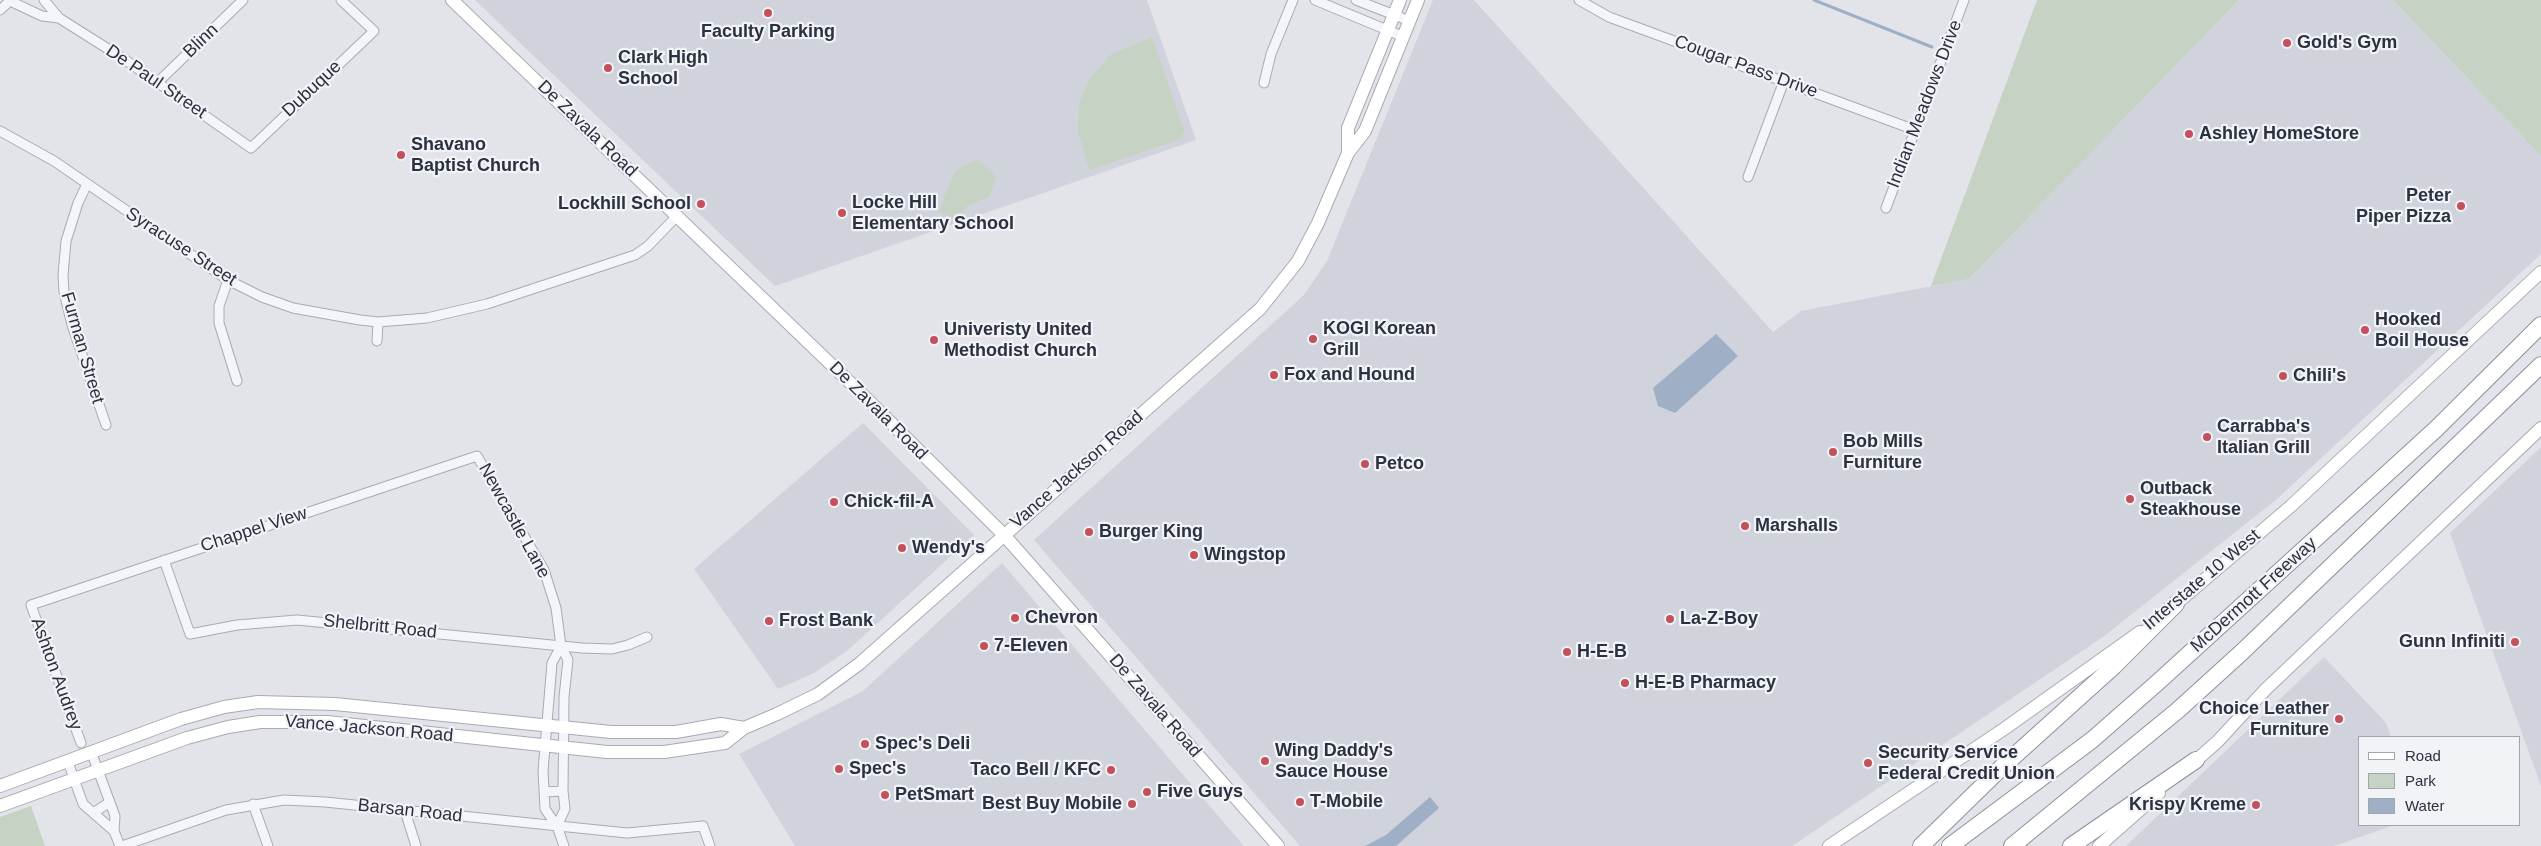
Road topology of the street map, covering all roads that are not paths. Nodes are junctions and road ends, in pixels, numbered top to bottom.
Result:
1 (11, 0) edge
2 (44, 0) edge
3 (243, 0) edge
4 (341, 0) edge
5 (452, 0) edge
6 (1293, 0) edge
7 (1315, 0) edge
8 (1356, 0) edge
9 (1400, 0) edge
10 (1418, 0) edge
11 (1580, 0) edge
12 (1964, 0) edge
13 (0, 10) edge
14 (1394, 15) junction
15 (59, 18) junction
16 (1410, 22) junction
17 (1388, 30) junction
18 (1404, 37) junction
19 (1784, 81) junction
20 (158, 82) junction
21 (1264, 83) dead end
22 (1915, 130) junction
23 (0, 131) edge
24 (251, 148) joint
25 (1348, 153) junction
26 (1748, 177) dead end
27 (87, 184) junction
28 (1886, 208) dead end
29 (677, 216) junction
30 (2541, 272) edge
31 (228, 280) junction
32 (378, 322) junction
33 (2541, 325) edge
34 (377, 341) dead end
35 (2541, 365) edge
36 (237, 381) dead end
37 (106, 425) dead end
38 (2541, 428) edge
39 (477, 456) joint
40 (1004, 535) junction
41 (164, 560) junction
42 (2176, 604) junction
43 (31, 605) joint
44 (647, 638) dead end
45 (561, 646) junction
46 (550, 680) junction
47 (565, 682) junction
48 (546, 725) junction
49 (564, 727) junction
50 (744, 728) junction
51 (81, 743) dead end
52 (544, 745) junction
53 (563, 747) junction
54 (92, 754) junction
55 (2196, 760) junction
56 (68, 762) junction
57 (98, 771) junction
58 (74, 780) junction
59 (0, 786) edge
60 (563, 791) junction
61 (544, 792) junction
62 (110, 802) junction
63 (253, 804) junction
64 (0, 806) edge
65 (406, 811) junction
66 (93, 813) junction
67 (557, 826) junction
68 (114, 831) junction
69 (121, 846) edge
70 (268, 846) edge
71 (416, 846) edge
72 (564, 846) edge
73 (710, 846) edge
74 (1278, 846) edge
75 (1829, 846) edge
76 (1920, 846) edge
77 (1950, 846) edge
78 (2012, 846) edge
79 (2071, 846) edge
80 (2099, 846) edge

1 - 13 street
1 - 15 street, De Paul Street
2 - 15 street, De Paul Street
3 - 20 street, Blinn
4 - 24 street, Dubuque
5 - 29 main road, De Zavala Road
6 - 21 street
7 - 17 street
8 - 14 street
9 - 14 main road, Vance Jackson Road
10 - 16 main road, Vance Jackson Road
11 - 19 street, Cougar Pass Drive
12 - 22 street, Indian Meadows Drive
14 - 16 street
14 - 17 main road, Vance Jackson Road
15 - 20 street, De Paul Street
16 - 18 main road, Vance Jackson Road
17 - 18 street
17 - 25 main road, Vance Jackson Road
18 - 25 main road, Vance Jackson Road
19 - 22 street, Cougar Pass Drive
19 - 26 street
20 - 24 street, De Paul Street
22 - 28 street, Indian Meadows Drive
23 - 27 street, Syracuse Street
25 - 40 main road, Vance Jackson Road
27 - 31 street, Syracuse Street
27 - 37 street, Furman Street
29 - 32 street, Syracuse Street
29 - 40 main road, De Zavala Road
30 - 42 main road, Interstate 10 West
31 - 32 street, Syracuse Street
31 - 36 street
32 - 34 street
33 - 77 highway, McDermott Freeway
35 - 78 highway, McDermott Freeway
38 - 55 main road
39 - 41 street, Chappel View
39 - 45 street, Newcastle Lane
40 - 50 main road, Vance Jackson Road
40 - 74 main road, De Zavala Road
41 - 43 street, Chappel View
41 - 45 street, Shelbritt Road
42 - 75 main road, Interstate 10 West
42 - 76 highway
43 - 51 street, Ashton Audrey
44 - 45 street, Shelbritt Road
45 - 46 street
45 - 47 street, Newcastle Lane
46 - 47 street
46 - 48 street
47 - 49 street, Newcastle Lane
48 - 49 main road, Vance Jackson Road
48 - 52 street
48 - 54 main road, Vance Jackson Road
49 - 50 main road, Vance Jackson Road
49 - 53 street, Newcastle Lane
50 - 53 main road, Vance Jackson Road
52 - 53 main road, Vance Jackson Road
52 - 57 main road, Vance Jackson Road
52 - 61 street
53 - 60 street, Newcastle Lane
54 - 56 main road, Vance Jackson Road
54 - 57 street
55 - 79 highway
55 - 80 main road
56 - 58 street
56 - 59 main road, Vance Jackson Road
57 - 58 main road, Vance Jackson Road
57 - 62 street
58 - 64 main road, Vance Jackson Road
58 - 66 street
60 - 61 street
60 - 67 street, Newcastle Lane
61 - 67 street
62 - 66 street
62 - 68 street
63 - 65 street, Barsan Road
63 - 69 street, Barsan Road
63 - 70 street
65 - 67 street, Barsan Road
65 - 71 street
66 - 68 street
67 - 72 street
67 - 73 street, Barsan Road
68 - 69 street

